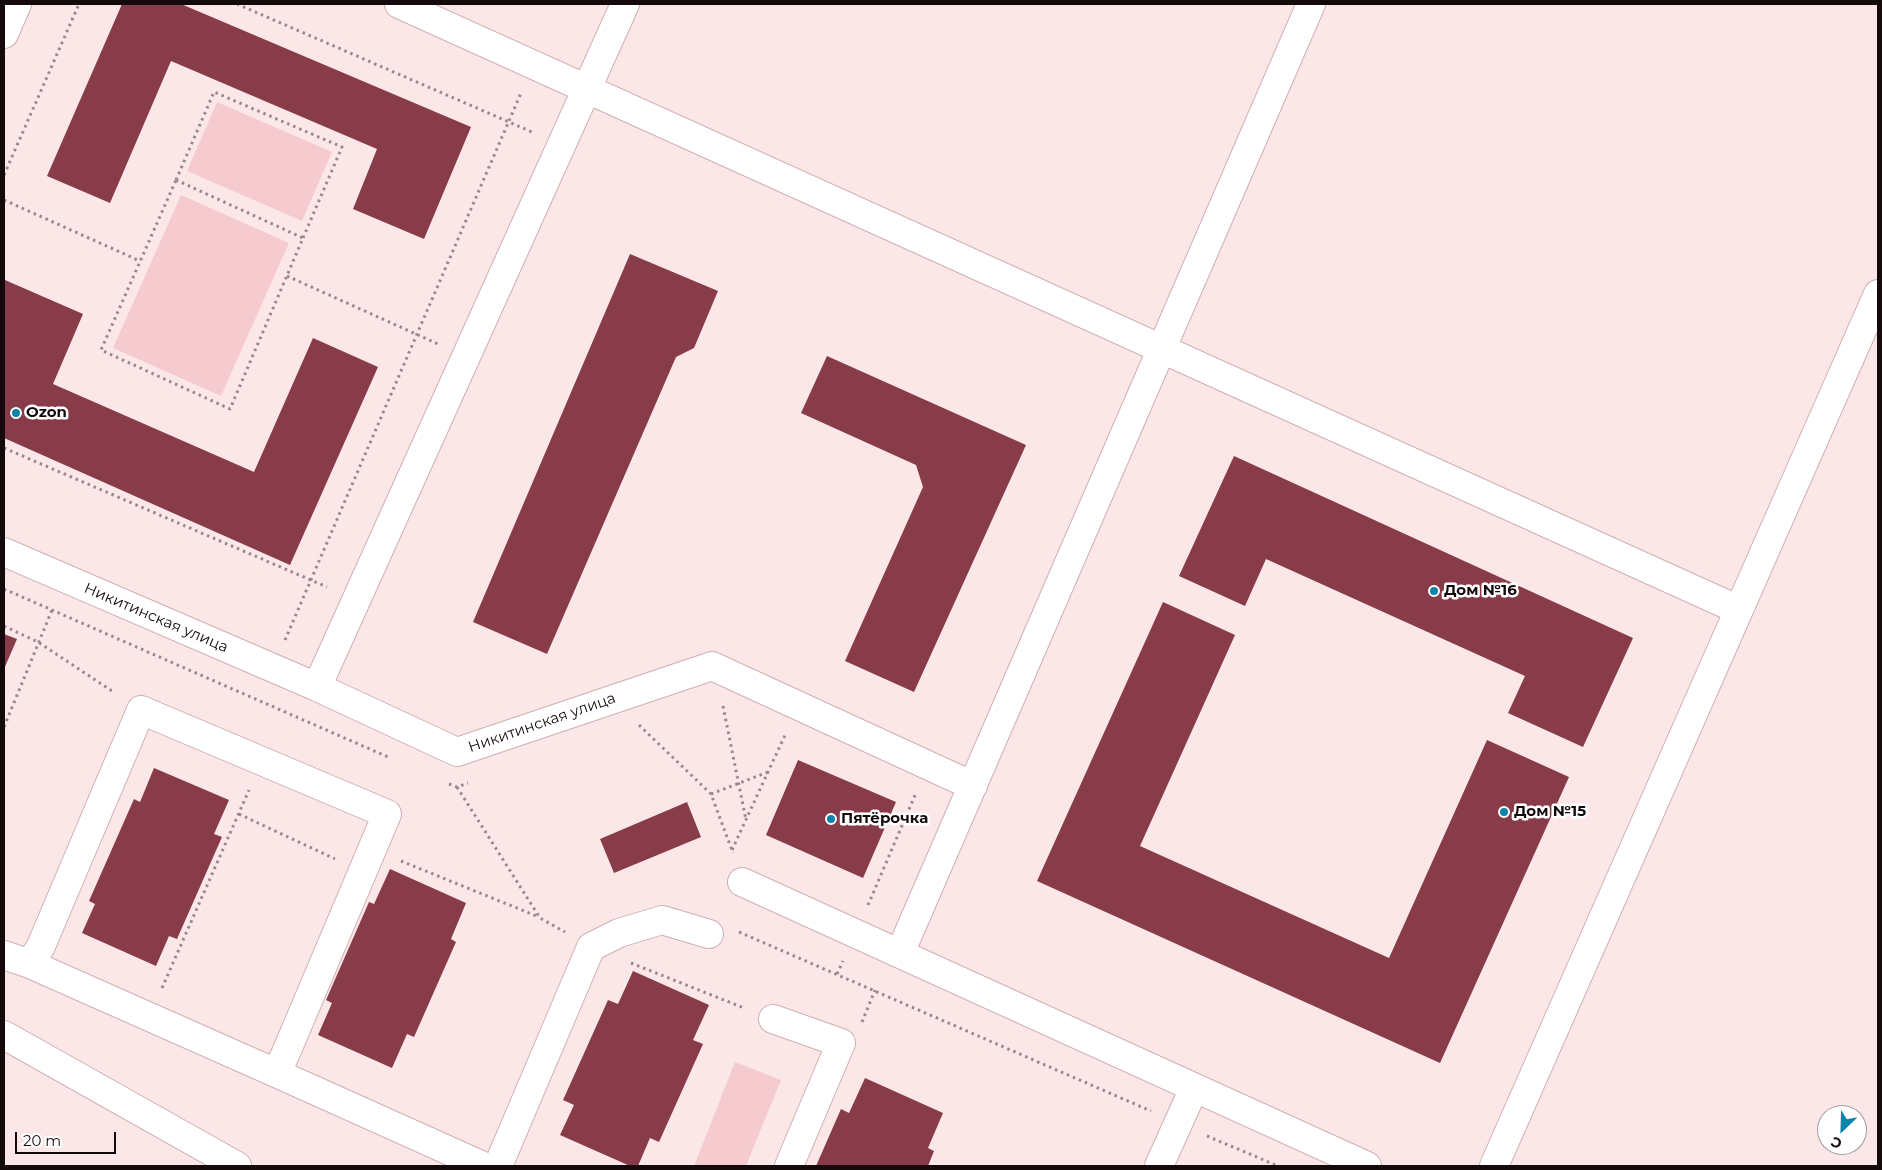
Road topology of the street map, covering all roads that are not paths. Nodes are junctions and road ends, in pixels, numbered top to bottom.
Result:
1 (16, 4) edge
2 (399, 4) edge
3 (625, 4) edge
4 (1311, 4) edge
5 (4, 34) edge
6 (587, 89) junction
7 (1878, 294) edge
8 (1162, 348) junction
9 (4, 552) edge
10 (1739, 610) junction
11 (317, 687) junction
12 (973, 786) junction
13 (742, 882) road end
14 (709, 934) road end
15 (900, 953) junction
16 (4, 955) edge
17 (30, 964) junction
18 (773, 1019) dead end
19 (4, 1035) edge
20 (276, 1073) junction
21 (1194, 1088) junction
22 (237, 1166) edge
23 (483, 1166) edge
24 (498, 1166) edge
25 (789, 1166) edge
26 (1159, 1166) edge
27 (1367, 1166) edge
28 (1494, 1166) edge

1 - 5 street
2 - 6 street
3 - 6 street
4 - 8 street
6 - 8 street
6 - 11 street
7 - 10 street
8 - 10 street
8 - 12 street
9 - 11 street, Никитинская улица
10 - 28 street
11 - 12 street, Никитинская улица
12 - 15 street
13 - 15 street
14 - 24 street
15 - 21 street
16 - 17 street
17 - 20 street
17 - 20 street
18 - 25 street
19 - 22 street
20 - 23 street
21 - 26 street
21 - 27 street

